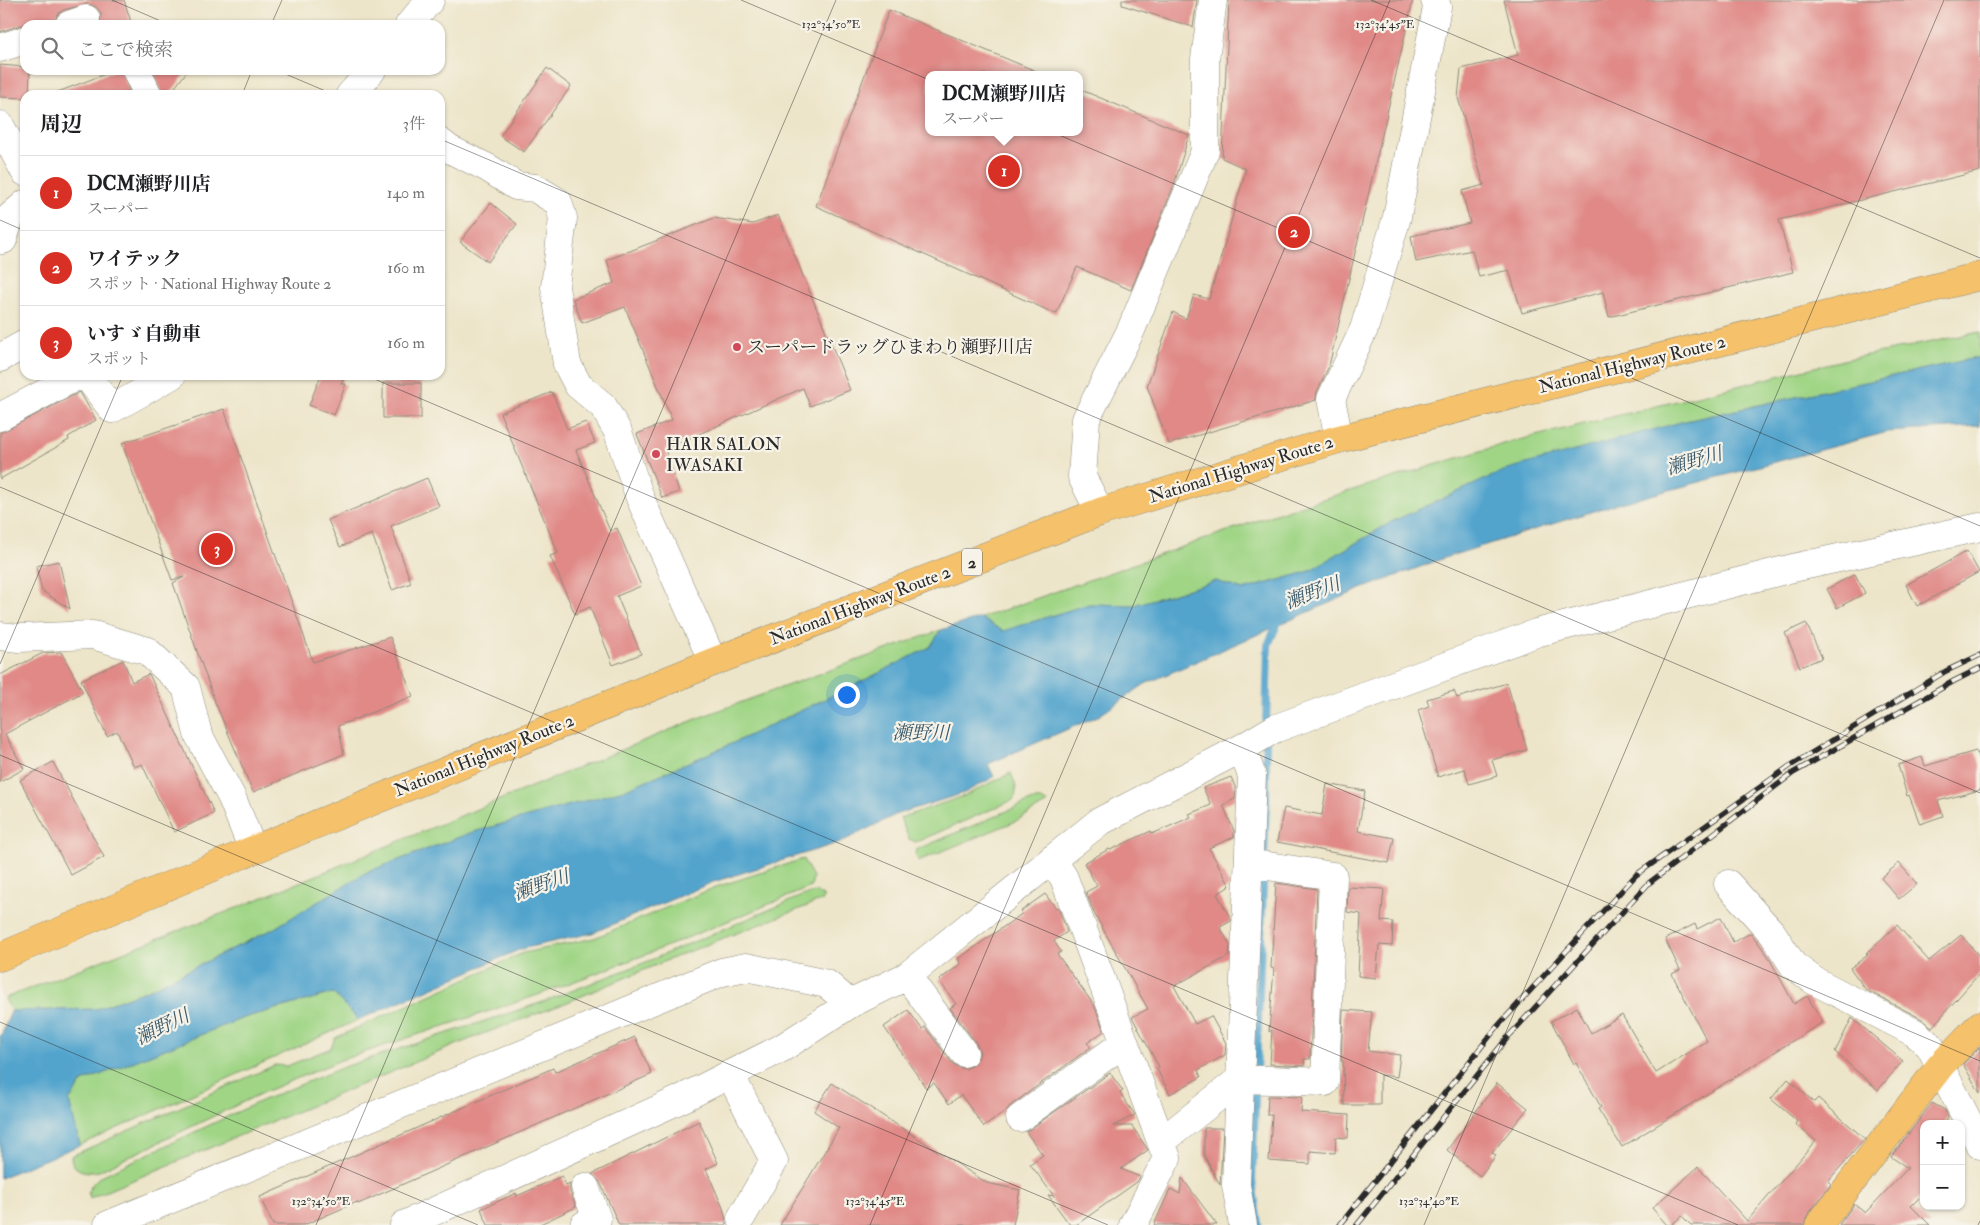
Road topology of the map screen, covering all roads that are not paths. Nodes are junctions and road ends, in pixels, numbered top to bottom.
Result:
1 (430, 0) edge
2 (1214, 0) edge
3 (1435, 0) edge
4 (413, 20) edge
5 (20, 42) edge
6 (0, 48) edge
7 (138, 75) edge
8 (368, 75) edge
9 (146, 90) edge
10 (354, 90) edge
11 (0, 125) edge
12 (445, 146) edge
13 (20, 163) edge
14 (20, 209) edge
15 (0, 240) edge
16 (1980, 276) edge
17 (20, 347) edge
18 (0, 358) edge
19 (69, 380) edge
20 (90, 380) edge
21 (163, 380) edge
22 (0, 416) edge
23 (1339, 439) junction
24 (1100, 512) junction
25 (1980, 527) edge
26 (0, 636) edge
27 (713, 662) junction
28 (1246, 746) junction
29 (253, 850) junction
30 (1052, 859) junction
31 (1249, 863) junction
32 (1728, 884) dead end
33 (0, 957) edge
34 (907, 976) junction
35 (850, 1004) junction
36 (1980, 1025) edge
37 (1124, 1043) junction
38 (964, 1053) dead end
39 (1941, 1064) junction
40 (730, 1074) junction
41 (1253, 1080) junction
42 (1020, 1118) dead end
43 (1161, 1142) junction
44 (1980, 1145) edge
45 (585, 1187) dead end
46 (741, 1218) dead end
47 (108, 1225) edge
48 (404, 1225) edge
49 (584, 1225) edge
50 (1133, 1225) edge
51 (1243, 1225) edge
52 (1819, 1225) edge

1 - 4 street
2 - 24 street
3 - 23 street
5 - 6 street
7 - 9 street
8 - 10 street
11 - 13 street
12 - 27 street
14 - 15 street
16 - 23 main road, National Highway Route 2 / 2
17 - 18 street
19 - 22 street
20 - 21 street
23 - 24 main road, National Highway Route 2 / 2
24 - 27 main road, National Highway Route 2 / 2
25 - 28 street
26 - 29 street
27 - 29 main road, National Highway Route 2 / 2
28 - 30 street
28 - 31 street
29 - 33 main road, National Highway Route 2 / 2
30 - 34 street
30 - 37 street
31 - 41 street
31 - 41 street
32 - 39 street
34 - 35 street
34 - 38 street
35 - 40 street
35 - 47 street
36 - 39 main road
37 - 42 street
37 - 43 street
39 - 44 street
39 - 52 main road
40 - 46 street
40 - 48 street
41 - 43 street
41 - 51 street
43 - 50 street
45 - 49 street

